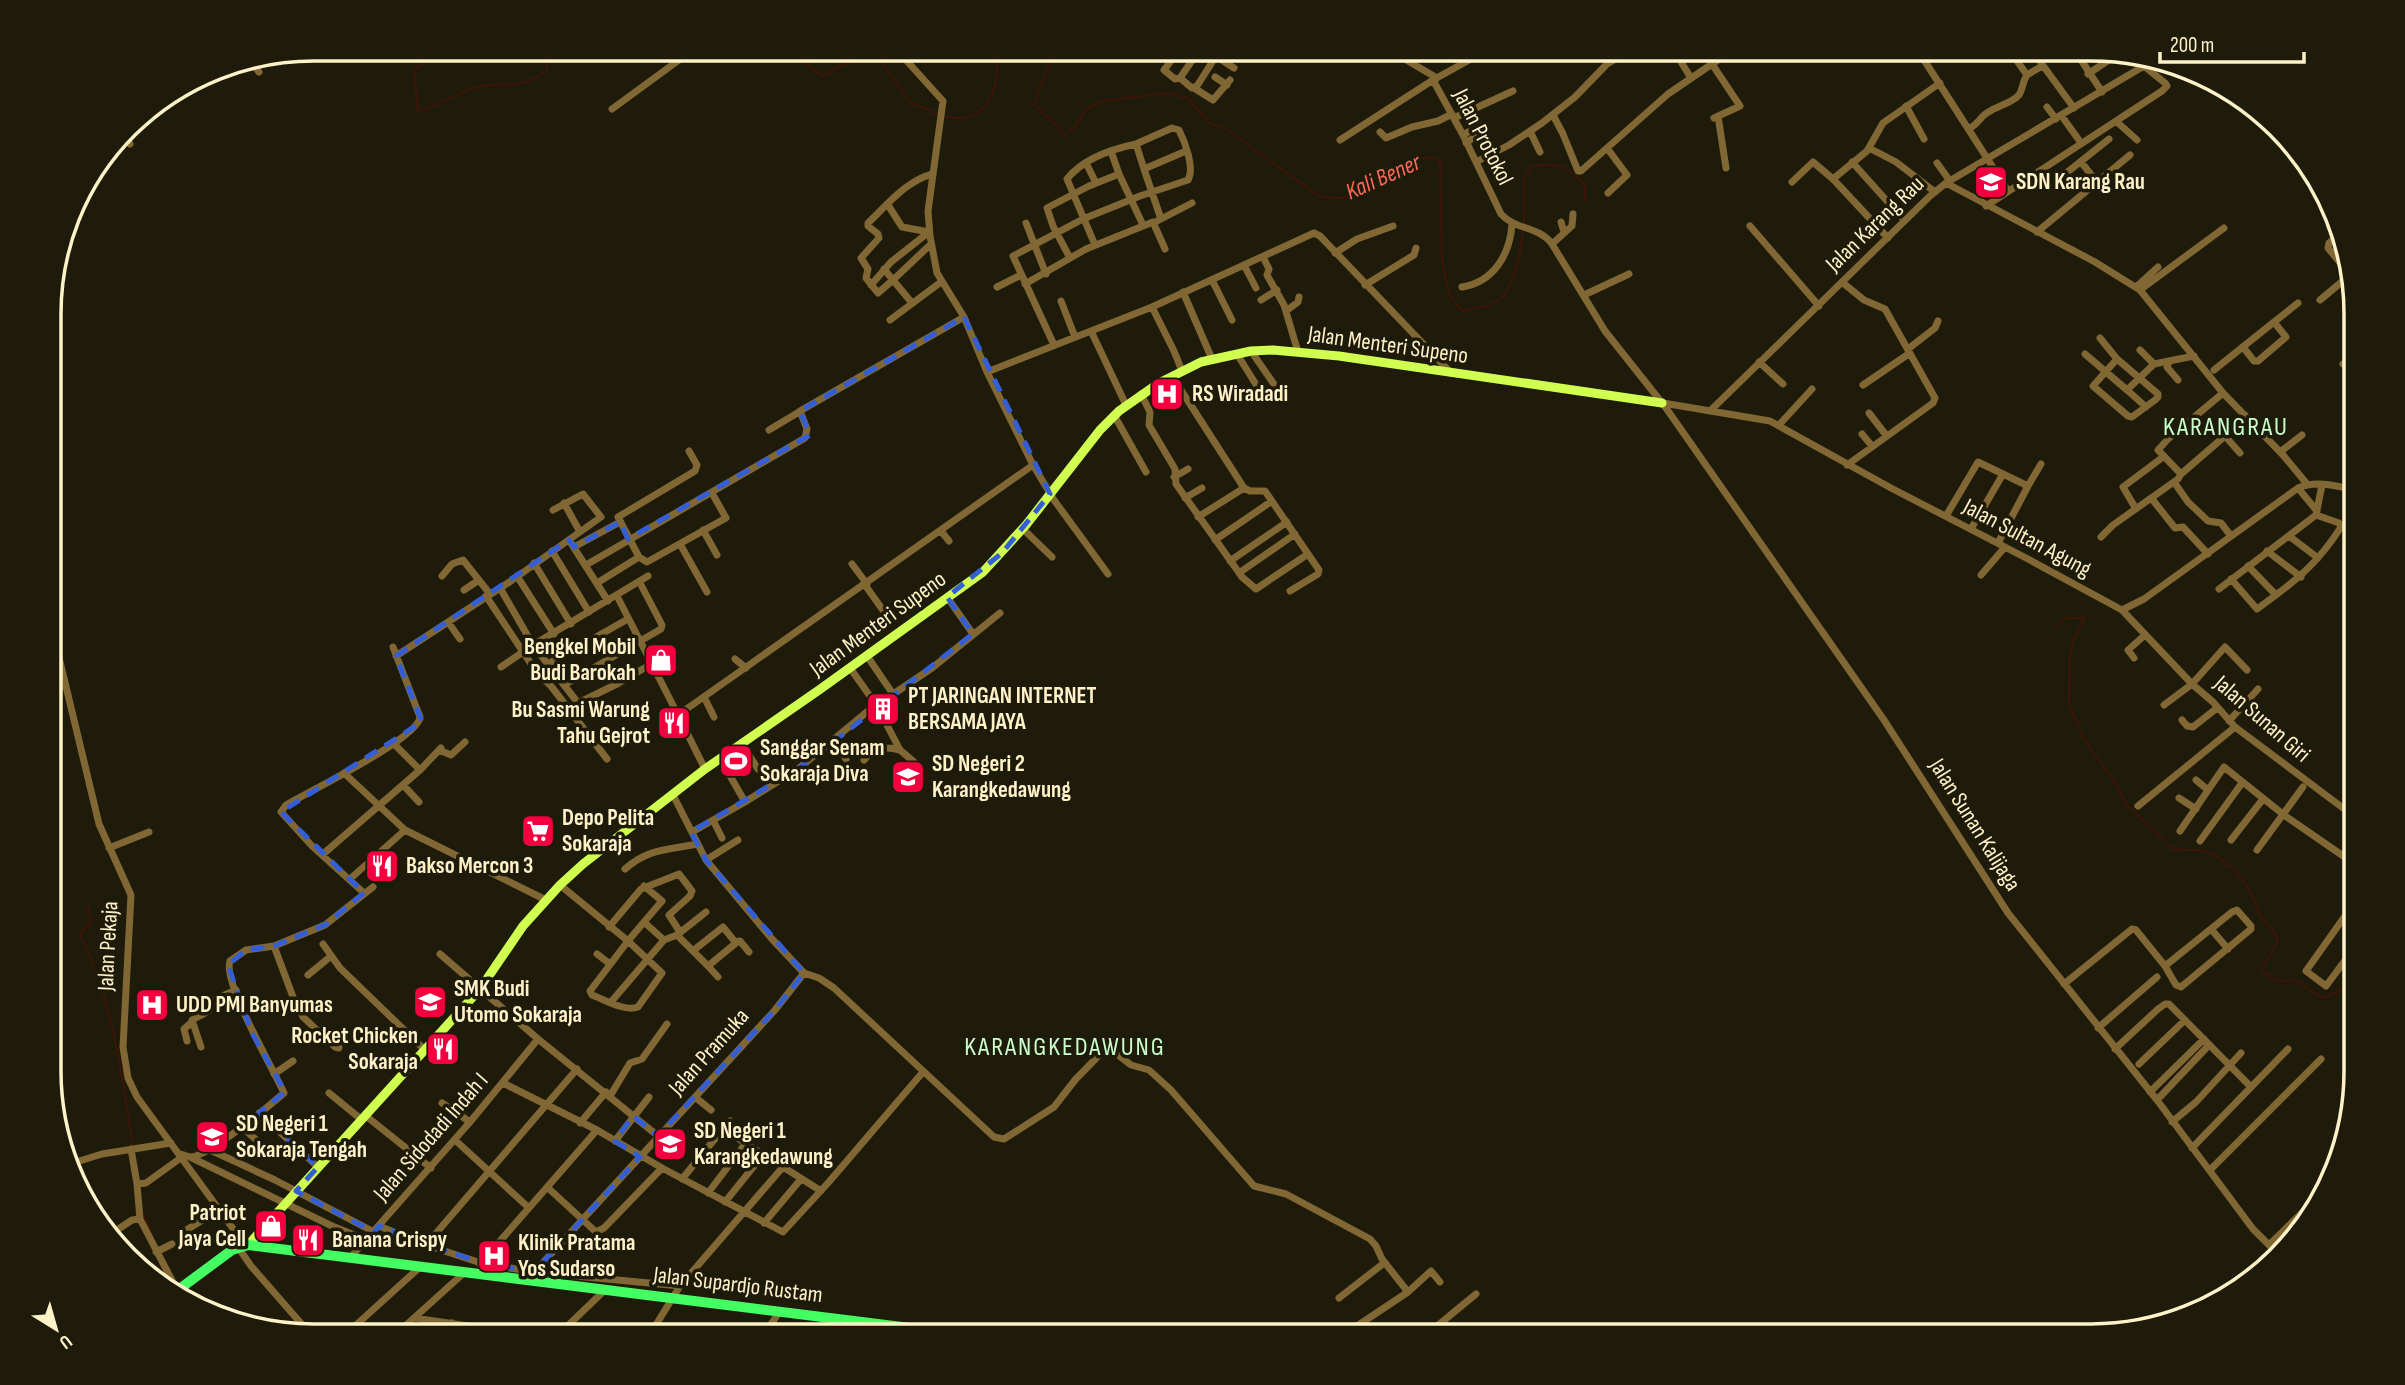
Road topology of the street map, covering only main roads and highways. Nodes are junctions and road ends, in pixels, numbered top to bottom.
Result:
1 (1662, 403) road end
2 (243, 1245) junction
3 (182, 1287) edge
4 (878, 1324) edge

1 - 2 main road, Jalan Menteri Supeno
2 - 3 highway
2 - 4 highway, Jalan Supardjo Rustam

